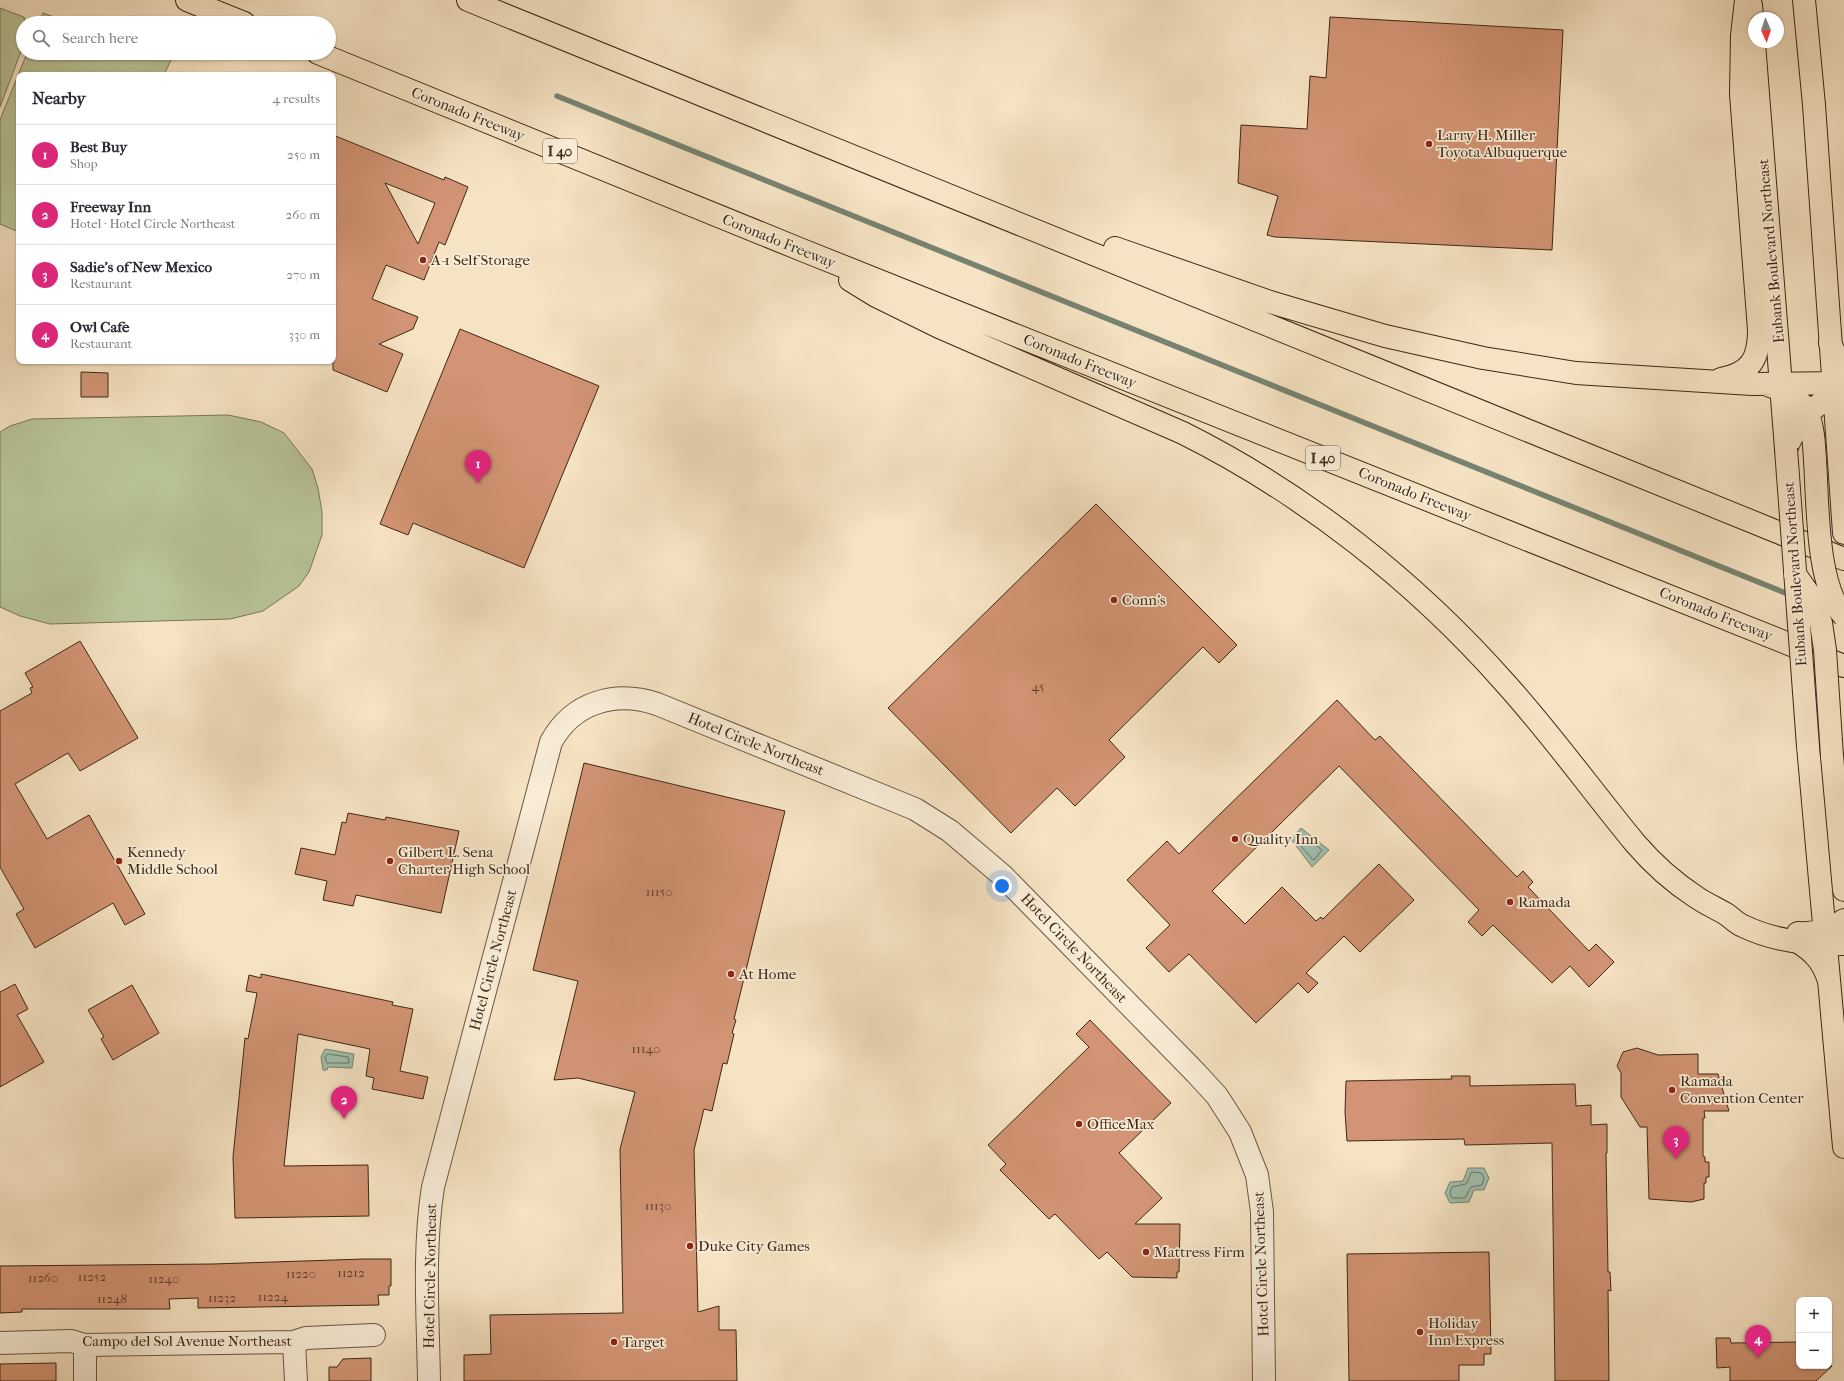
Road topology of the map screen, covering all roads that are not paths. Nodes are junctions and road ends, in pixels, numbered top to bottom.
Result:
1 (187, 0) edge
2 (468, 0) edge
3 (1746, 0) edge
4 (1750, 0) edge
5 (1804, 0) edge
6 (227, 16) edge
7 (335, 60) edge
8 (854, 156) junction
9 (802, 250) junction
10 (1709, 380) junction
11 (1782, 387) junction
12 (1840, 388) edge
13 (1807, 413) junction
14 (1786, 449) junction
15 (1844, 533) edge
16 (1844, 559) edge
17 (1795, 574) junction
18 (1844, 616) edge
19 (1844, 666) edge
20 (1844, 890) edge
21 (1726, 914) junction
22 (1844, 920) edge
23 (1831, 940) edge
24 (1798, 942) junction
25 (1828, 978) junction
26 (1844, 1147) edge
27 (374, 1335) dead end
28 (294, 1342) junction
29 (0, 1343) edge
30 (85, 1345) junction
31 (85, 1381) edge
32 (296, 1381) edge
33 (429, 1381) edge
34 (1264, 1381) edge

1 - 6 main road
2 - 8 main road
3 - 10 main road
4 - 11 main road, Eubank Boulevard Northeast
5 - 12 main road
7 - 9 main road, Coronado Freeway / I 40
8 - 10 main road
8 - 16 main road
9 - 19 main road, Coronado Freeway / I 40
9 - 21 main road
10 - 11 main road
11 - 12 main road
11 - 13 main road
11 - 14 main road, Eubank Boulevard Northeast
12 - 13 main road
12 - 15 main road
13 - 14 main road
13 - 18 main road, bridge
14 - 17 main road, Eubank Boulevard Northeast, bridge
17 - 20 main road, bridge
17 - 23 main road, Eubank Boulevard Northeast, bridge
21 - 23 main road
21 - 24 main road
22 - 23 main road
23 - 24 main road
23 - 25 main road, Eubank Boulevard Northeast
24 - 25 main road
25 - 26 main road, Eubank Boulevard Northeast
27 - 28 street, Campo del Sol Avenue Northeast
28 - 30 street, Campo del Sol Avenue Northeast
28 - 32 street
29 - 30 street, Campo del Sol Avenue Northeast
30 - 31 street
33 - 34 street, Hotel Circle Northeast

